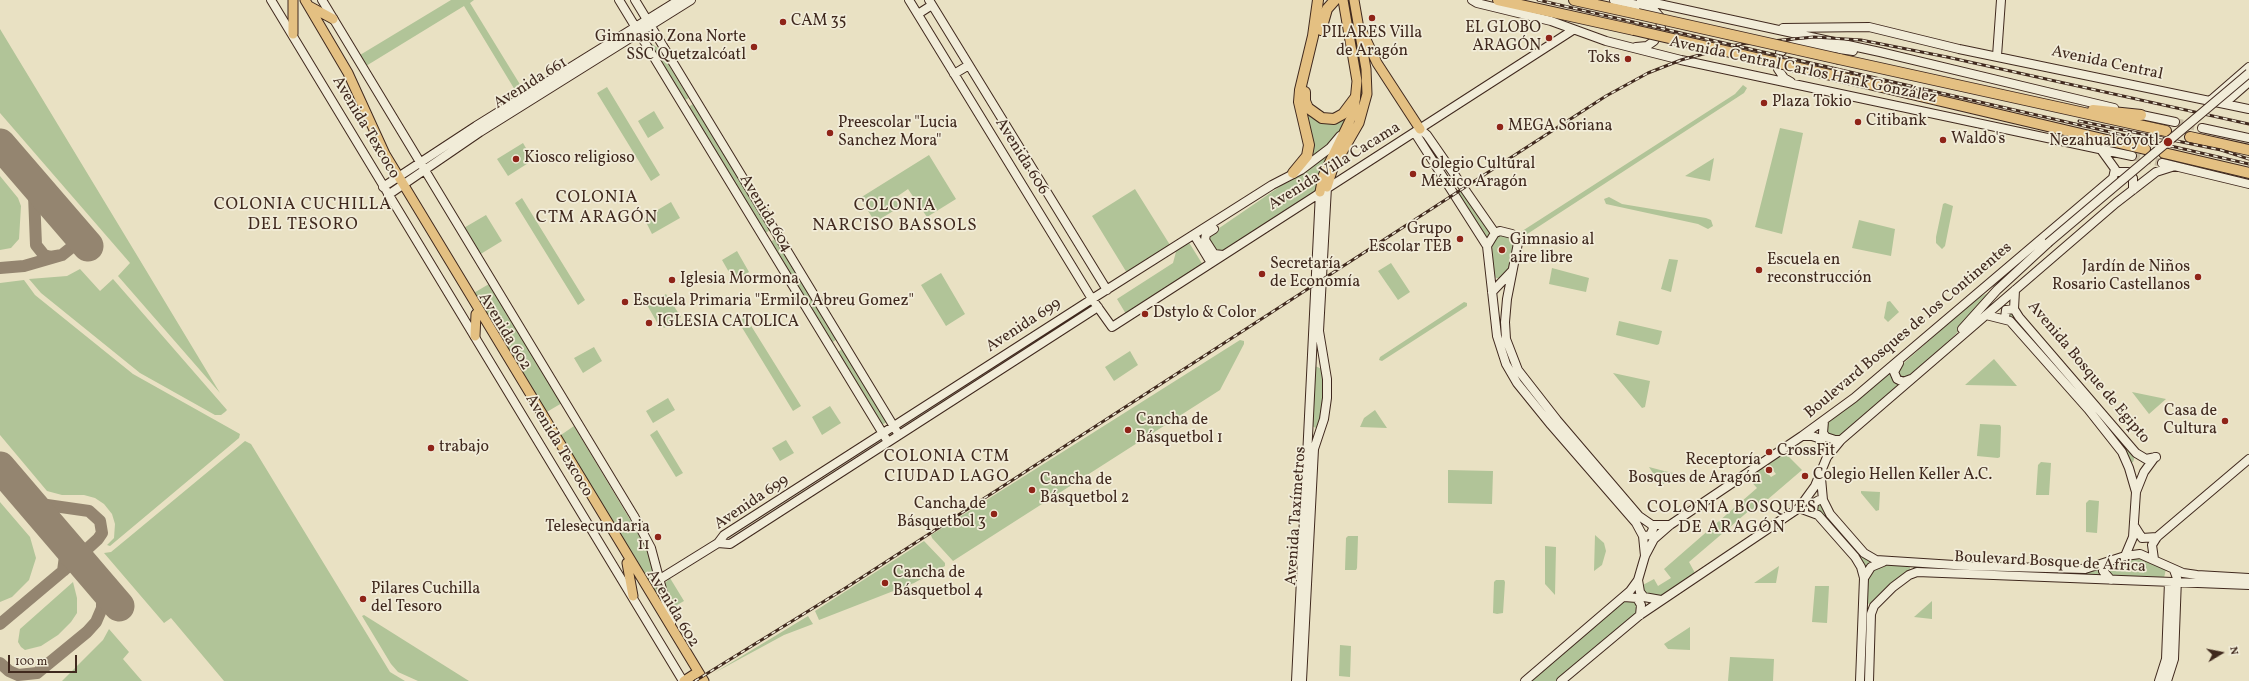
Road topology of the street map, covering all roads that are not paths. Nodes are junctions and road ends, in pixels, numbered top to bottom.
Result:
1 (272, 0) edge
2 (293, 0) edge
3 (299, 0) edge
4 (322, 0) edge
5 (619, 0) edge
6 (635, 0) edge
7 (679, 0) edge
8 (691, 0) edge
9 (909, 0) edge
10 (1318, 0) edge
11 (1335, 0) edge
12 (1343, 0) edge
13 (1354, 0) edge
14 (1472, 0) edge
15 (1498, 0) edge
16 (1574, 0) edge
17 (1614, 0) edge
18 (1641, 0) edge
19 (2001, 0) edge
20 (307, 3) edge
21 (930, 3) edge
22 (918, 14) junction
23 (333, 19) junction
24 (649, 23) junction
25 (1358, 25) junction
26 (1770, 28) junction
27 (637, 30) junction
28 (1573, 30) junction
29 (292, 34) junction
30 (1623, 46) junction
31 (1872, 50) junction
32 (1997, 56) junction
33 (969, 65) junction
34 (2249, 66) edge
35 (2246, 73) edge
36 (954, 74) junction
37 (2249, 81) edge
38 (2231, 83) junction
39 (1797, 85) junction
40 (2238, 91) junction
41 (1355, 98) junction
42 (2023, 100) junction
43 (2211, 100) junction
44 (2225, 103) junction
45 (2249, 109) edge
46 (2141, 115) junction
47 (2175, 122) tunnel mouth
48 (2202, 128) tunnel mouth
49 (1418, 131) junction
50 (2166, 131) tunnel mouth
51 (1344, 132) junction
52 (2190, 138) dead end
53 (2249, 138) edge
54 (2145, 149) dead end
55 (2102, 150) junction
56 (2249, 150) edge
57 (2132, 156) tunnel mouth
58 (2163, 158) joint
59 (2189, 159) junction
60 (422, 165) junction
61 (2175, 166) junction
62 (2115, 172) junction
63 (1293, 173) junction
64 (2249, 173) edge
65 (2249, 179) edge
66 (399, 182) junction
67 (2249, 184) edge
68 (1324, 190) junction
69 (2133, 190) junction
70 (386, 191) junction
71 (1260, 193) junction
72 (1495, 233) junction
73 (1194, 236) junction
74 (1487, 246) junction
75 (1225, 254) junction
76 (1211, 263) junction
77 (1513, 269) junction
78 (2017, 269) junction
79 (1490, 274) junction
80 (1503, 281) junction
81 (1989, 284) junction
82 (1108, 290) junction
83 (2015, 290) junction
84 (1492, 292) junction
85 (1092, 299) junction
86 (1098, 307) junction
87 (2014, 309) junction
88 (476, 314) junction
89 (1986, 315) junction
90 (2005, 318) junction
91 (1112, 327) joint
92 (475, 336) junction
93 (1954, 341) junction
94 (1903, 358) junction
95 (1311, 368) junction
96 (1325, 369) junction
97 (1912, 379) junction
98 (1824, 421) junction
99 (894, 426) junction
100 (882, 434) junction
101 (899, 435) junction
102 (1802, 436) junction
103 (1312, 440) junction
104 (1841, 440) junction
105 (888, 442) junction
106 (2136, 453) junction
107 (1827, 457) junction
108 (2249, 459) edge
109 (2127, 462) junction
110 (1821, 473) junction
111 (2136, 492) junction
112 (1823, 500) junction
113 (1799, 508) junction
114 (1813, 512) junction
115 (2135, 524) junction
116 (1652, 525) junction
117 (1670, 525) junction
118 (1643, 536) junction
119 (2157, 537) junction
120 (718, 543) junction
121 (1646, 556) junction
122 (2125, 556) junction
123 (2154, 559) junction
124 (1884, 562) junction
125 (1912, 562) junction
126 (2108, 562) junction
127 (627, 563) junction
128 (2165, 565) junction
129 (2174, 570) junction
130 (1912, 573) junction
131 (1864, 578) junction
132 (2249, 578) edge
133 (660, 579) junction
134 (1638, 580) junction
135 (2111, 580) junction
136 (2168, 582) junction
137 (2249, 585) edge
138 (633, 596) junction
139 (1624, 597) junction
140 (1863, 599) junction
141 (1660, 600) junction
142 (1877, 601) junction
143 (1640, 615) junction
144 (672, 628) junction
145 (697, 676) edge
146 (684, 681) edge
147 (704, 681) edge
148 (1296, 681) edge
149 (1302, 681) edge
150 (1525, 681) edge
151 (1561, 681) edge
152 (1860, 681) edge
153 (1869, 681) edge
154 (2159, 681) edge
155 (2167, 681) edge

1 - 29 street, Avenida Texcoco
2 - 29 main road
3 - 66 main road, Avenida 602
4 - 23 street, Avenida 602
5 - 27 street, Avenida 604
6 - 24 street, Avenida 604
7 - 24 street, Avenida 661
8 - 24 street, Avenida 661
9 - 22 street, Avenida 606
10 - 63 highway
11 - 41 highway
12 - 41 main road
13 - 25 main road
14 - 28 street, Avenida Central Carlos Hank González
15 - 54 highway, Avenida Central Carlos Hank González, bridge
16 - 42 highway, Avenida Central Carlos Hank González, bridge
17 - 30 street
18 - 26 street, Avenida Central Carlos Hank González
19 - 32 street
20 - 23 main road
20 - 66 main road, Avenida 602
21 - 22 street
21 - 33 street, Avenida 606
22 - 36 street, Avenida 606
23 - 60 street, Avenida 602
24 - 27 street, Avenida 661
24 - 99 street, Avenida 604
25 - 49 main road
25 - 68 main road
26 - 31 street, Avenida Central Carlos Hank González
26 - 32 street, Avenida Central
27 - 60 street, Avenida 661
27 - 100 street, Avenida 604
28 - 30 street, Avenida Central Carlos Hank González
28 - 49 street, Avenida Villa Cacama
29 - 70 street, Avenida Texcoco
30 - 39 street, Avenida Central Carlos Hank González
31 - 39 street
31 - 46 street, Avenida Central Carlos Hank González
32 - 43 street, Avenida Central
33 - 36 street
33 - 82 street, Avenida 606
34 - 35 street
35 - 37 street
35 - 38 street
35 - 78 street, bridge
36 - 85 street, Avenida 606
37 - 40 street
38 - 40 street
38 - 43 street
39 - 55 street, Avenida Central Carlos Hank González
40 - 44 street
41 - 51 main road
42 - 46 highway
42 - 50 highway, Avenida Central Carlos Hank González
43 - 44 street, Avenida Central
44 - 45 street, Avenida Central
46 - 47 street, Avenida Central Carlos Hank González
48 - 53 street
49 - 68 street, Avenida Villa Cacama
49 - 72 street
49 - 74 street
51 - 63 street, Avenida 699
51 - 68 main road
52 - 56 highway
55 - 57 street, Avenida Central Carlos Hank González
55 - 62 street
58 - 59 highway
58 - 61 street
59 - 64 highway
59 - 65 highway
60 - 66 street, Avenida 661
60 - 133 street, Avenida 602
61 - 67 street
61 - 69 street
62 - 69 street
62 - 81 street, Boulevard Bosques de los Continentes
63 - 71 street, Avenida 699
66 - 70 street, Avenida 661
66 - 88 main road, Avenida 602
66 - 144 main road, Avenida 602
68 - 75 street, Avenida Villa Cacama
68 - 95 street, Avenida Taxímetros
68 - 96 street, Avenida Taxímetros
69 - 83 street
70 - 92 street, Avenida Texcoco
71 - 73 street, Avenida 699
71 - 75 street
72 - 74 street
72 - 77 street
73 - 76 street
73 - 82 street, Avenida 699
74 - 79 street
75 - 76 street, Avenida Villa Cacama
76 - 91 street, Avenida Villa Cacama
77 - 80 street
77 - 116 street
78 - 81 street
78 - 93 street
79 - 80 street
79 - 84 street
80 - 84 street
81 - 94 street, Boulevard Bosques de los Continentes
82 - 85 street, Avenida 699
83 - 87 street, Avenida Bosque de Egipto
83 - 89 street
84 - 118 street
85 - 86 street, Avenida 606
85 - 99 street, Avenida 699
86 - 91 street, Avenida 606
86 - 101 street, Avenida 699
87 - 90 street
87 - 106 street, Avenida Bosque de Egipto
88 - 92 main road
88 - 127 main road, Avenida 602
89 - 90 street, Avenida Bosque de Egipto
89 - 93 street
90 - 109 street, Avenida Bosque de Egipto
92 - 138 street, Avenida Texcoco
93 - 97 street
94 - 97 street
94 - 98 street, Boulevard Bosques de los Continentes
95 - 96 street
95 - 103 street, Avenida Taxímetros
96 - 103 street, Avenida Taxímetros
97 - 104 street
98 - 102 street, Boulevard Bosques de los Continentes
98 - 104 street
99 - 100 street, Avenida 699
99 - 101 street, Avenida 604
100 - 105 street, Avenida 604
100 - 120 street, Avenida 699
101 - 105 street, Avenida 699
102 - 107 street
102 - 117 street, Boulevard Bosques de los Continentes
103 - 148 street, Avenida Taxímetros
103 - 149 street, Avenida Taxímetros
104 - 107 street
105 - 120 street, Avenida 699
106 - 109 street
106 - 111 street, Avenida Bosque de Egipto
107 - 110 street
108 - 119 street
109 - 111 street, Avenida Bosque de Egipto
110 - 112 street
110 - 113 street
111 - 115 street
112 - 114 street
112 - 124 street
113 - 114 street
113 - 141 street
114 - 131 street
115 - 119 street
115 - 122 street
116 - 117 street
116 - 118 street
117 - 121 street, Boulevard Bosques de los Continentes
118 - 121 street
119 - 123 street
120 - 133 street, Avenida 699
121 - 134 street, Boulevard Bosques de los Continentes
122 - 123 street, Boulevard Bosque de África
122 - 126 street, Boulevard Bosque de África
123 - 128 street, Boulevard Bosque de África
124 - 125 street, Boulevard Bosque de África
124 - 131 street
125 - 126 street, Boulevard Bosque de África
125 - 130 street
126 - 135 street
127 - 138 main road
127 - 145 main road, Avenida 602
128 - 129 street, Boulevard Bosque de África
128 - 136 street
129 - 132 street, Boulevard Bosque de África
129 - 136 street
130 - 135 street, Boulevard Bosque de África
130 - 142 street
131 - 140 street
133 - 144 street, Avenida 602
134 - 139 street, Boulevard Bosques de los Continentes
134 - 141 street
135 - 136 street, Boulevard Bosque de África
136 - 137 street, Boulevard Bosque de África
136 - 154 street
136 - 155 street
138 - 146 street, Avenida Texcoco
139 - 143 street
139 - 150 street, Boulevard Bosques de los Continentes
140 - 142 street
140 - 152 street
141 - 143 street
142 - 153 street
143 - 151 street
144 - 145 main road, Avenida 602
145 - 146 main road
145 - 147 main road

